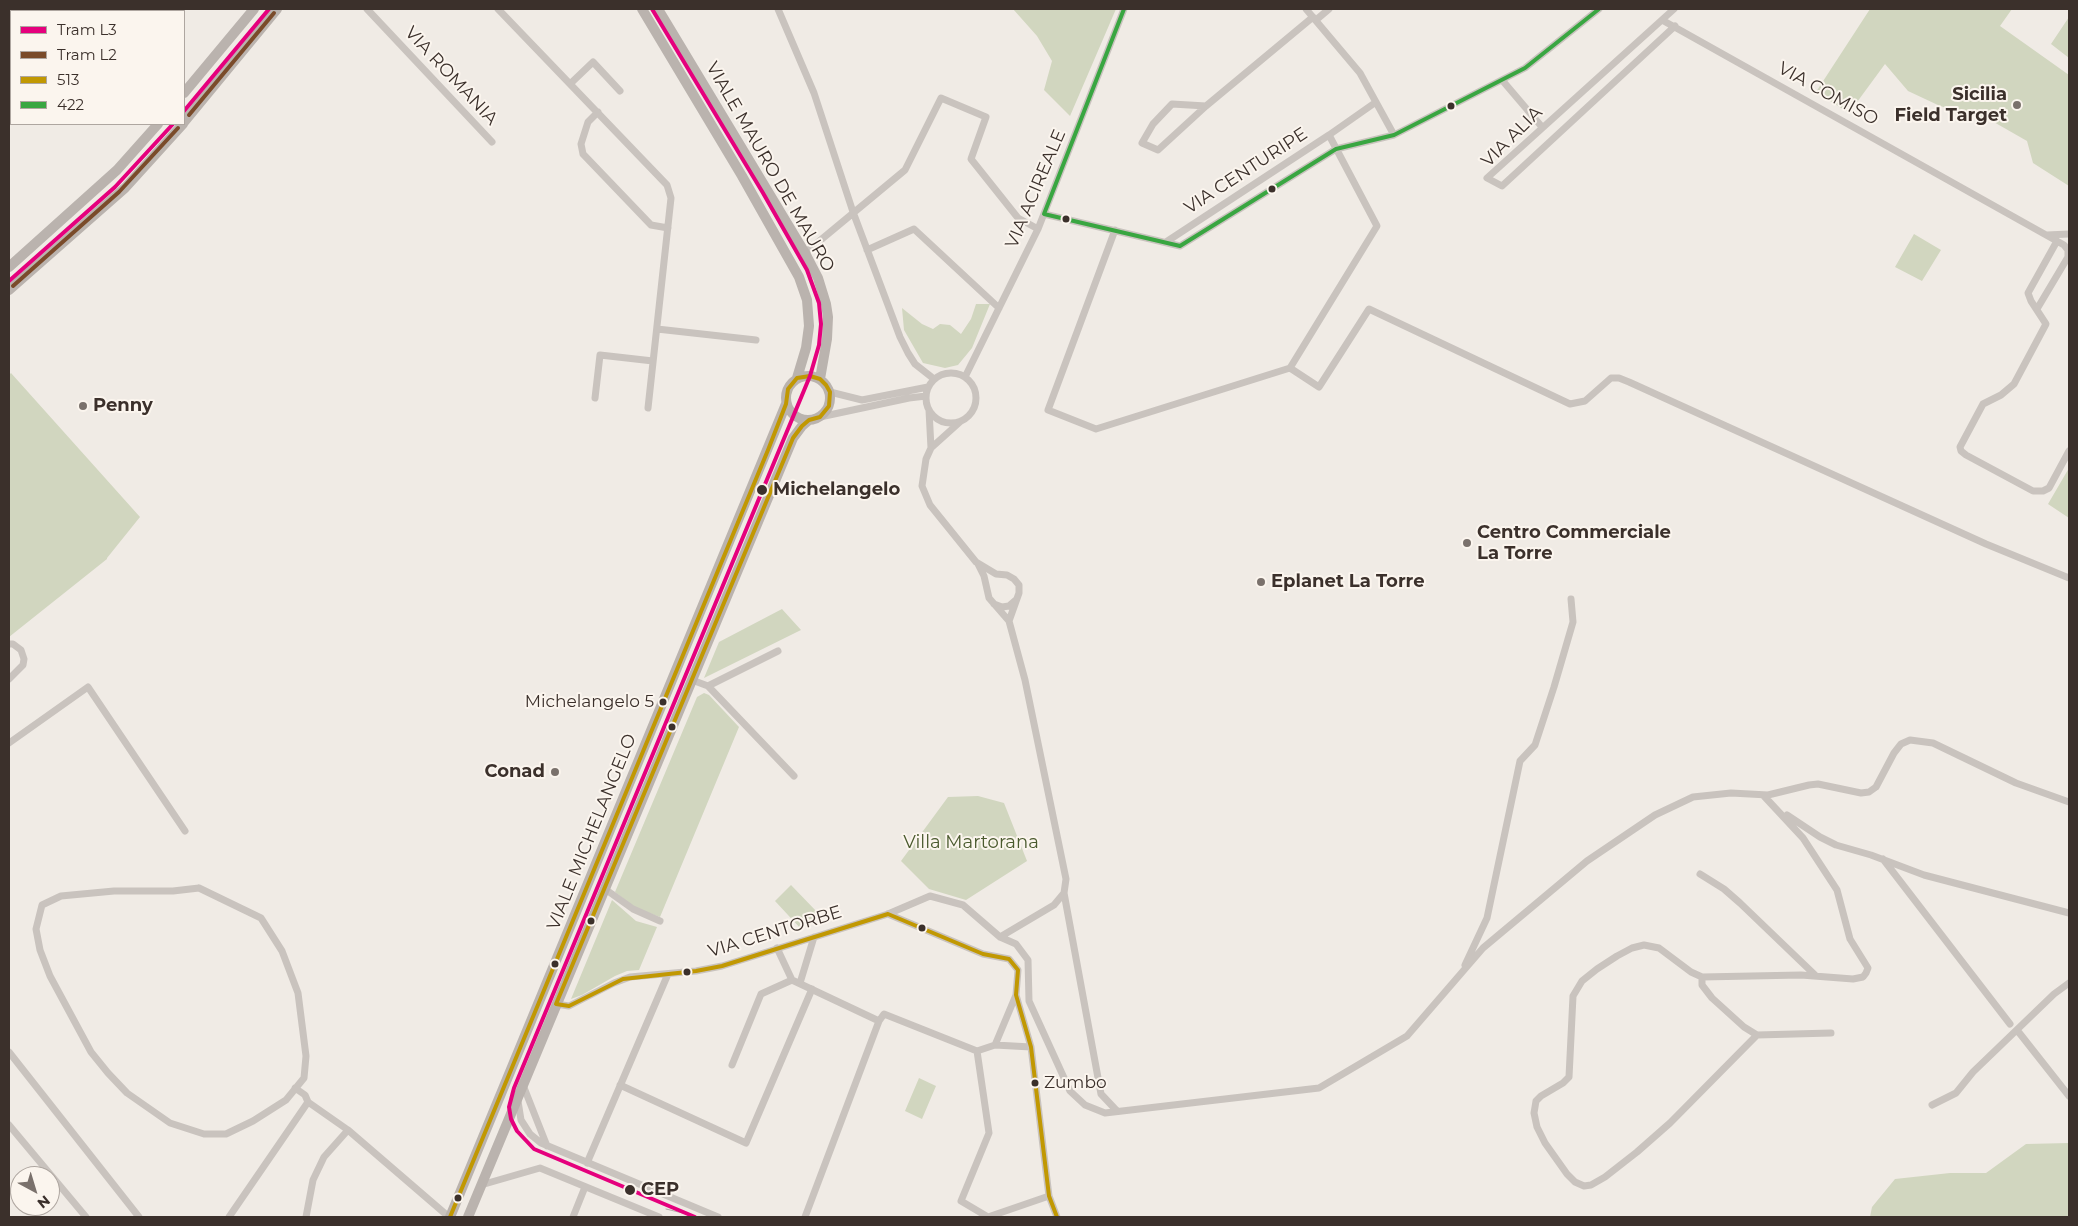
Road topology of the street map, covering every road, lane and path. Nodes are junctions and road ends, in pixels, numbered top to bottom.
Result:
1 (278, 9) edge
2 (367, 9) edge
3 (498, 9) edge
4 (642, 9) edge
5 (658, 9) edge
6 (778, 9) edge
7 (1124, 9) edge
8 (1306, 9) edge
9 (1329, 9) edge
10 (1599, 9) edge
11 (1674, 9) edge
12 (250, 13) edge
13 (1314, 18) junction
14 (1662, 20) junction
15 (1676, 26) junction
16 (261, 28) junction
17 (1502, 80) junction
18 (570, 84) junction
19 (620, 90) dead end
20 (185, 92) edge
21 (1376, 102) junction
22 (1206, 106) junction
23 (598, 112) junction
24 (185, 121) edge
25 (157, 125) edge
26 (181, 125) edge
27 (1542, 128) junction
28 (1329, 135) junction
29 (1394, 135) junction
30 (492, 142) dead end
31 (1336, 149) junction
32 (853, 212) junction
33 (1044, 214) junction
34 (668, 228) junction
35 (1038, 229) junction
36 (1115, 230) junction
37 (2069, 234) edge
38 (2047, 235) junction
39 (2057, 241) junction
40 (1166, 242) junction
41 (35, 244) junction
42 (867, 250) junction
43 (805, 253) junction
44 (47, 257) junction
45 (9, 266) edge
46 (9, 290) edge
47 (999, 308) junction
48 (2037, 309) junction
49 (657, 329) junction
50 (756, 340) dead end
51 (653, 361) junction
52 (1290, 368) junction
53 (965, 377) junction
54 (797, 378) junction
55 (820, 379) junction
56 (934, 380) junction
57 (928, 387) junction
58 (830, 392) junction
59 (926, 396) junction
60 (595, 398) dead end
61 (786, 404) junction
62 (648, 408) dead end
63 (929, 410) junction
64 (820, 417) junction
65 (809, 420) junction
66 (961, 421) junction
67 (931, 448) junction
68 (2069, 450) edge
69 (976, 562) junction
70 (1007, 575) junction
71 (2069, 578) edge
72 (987, 591) junction
73 (1571, 599) dead end
74 (1016, 600) junction
75 (994, 604) junction
76 (1008, 622) junction
77 (9, 644) edge
78 (778, 651) dead end
79 (9, 679) edge
80 (692, 680) junction
81 (708, 686) junction
82 (9, 743) edge
83 (794, 776) dead end
84 (1763, 795) junction
85 (2069, 802) edge
86 (1774, 806) junction
87 (185, 831) dead end
88 (1882, 859) junction
89 (1700, 874) dead end
90 (605, 889) junction
91 (1064, 893) junction
92 (2069, 913) edge
93 (888, 914) junction
94 (660, 921) dead end
95 (814, 937) junction
96 (1000, 937) junction
97 (777, 948) junction
98 (668, 974) junction
99 (1460, 974) junction
100 (1815, 975) junction
101 (1702, 977) junction
102 (792, 980) junction
103 (800, 983) junction
104 (2069, 983) edge
105 (812, 989) junction
106 (1016, 995) junction
107 (556, 1004) junction
108 (879, 1021) junction
109 (2010, 1024) dead end
110 (2017, 1030) junction
111 (1831, 1033) dead end
112 (1757, 1035) junction
113 (995, 1045) junction
114 (1031, 1047) junction
115 (977, 1051) junction
116 (9, 1052) edge
117 (732, 1065) dead end
118 (522, 1085) junction
119 (620, 1086) junction
120 (295, 1088) junction
121 (518, 1095) junction
122 (2069, 1096) edge
123 (308, 1102) junction
124 (1932, 1105) dead end
125 (1118, 1111) junction
126 (9, 1125) edge
127 (348, 1130) junction
128 (547, 1146) junction
129 (587, 1163) junction
130 (481, 1185) junction
131 (585, 1187) junction
132 (1049, 1196) junction
133 (86, 1217) edge
134 (139, 1217) edge
135 (229, 1217) edge
136 (306, 1217) edge
137 (449, 1217) edge
138 (468, 1217) edge
139 (573, 1217) edge
140 (659, 1217) edge
141 (718, 1217) edge
142 (805, 1217) edge
143 (1057, 1217) edge

1 - 16 street
2 - 30 street, VIA ROMANIA
3 - 18 street
4 - 54 street, VIALE MAURO DE MAURO
5 - 43 street, VIALE MAURO DE MAURO
6 - 32 street
7 - 33 street, VIA ACIREALE
8 - 13 street
9 - 13 street
10 - 17 street, VIA CENTURIPE
11 - 14 street, VIA ALIA
12 - 16 street
12 - 20 street
13 - 21 street
13 - 22 street
14 - 15 street, VIA COMISO
14 - 27 street, VIA ALIA
15 - 27 street, VIA ALIA
15 - 38 street, VIA COMISO
16 - 24 street
17 - 27 street
17 - 29 street, VIA CENTURIPE
18 - 19 street
18 - 23 street
21 - 28 street
21 - 29 street
22 - 22 street
23 - 34 street
23 - 34 street
25 - 41 street
26 - 44 street
28 - 31 street, VIA CENTURIPE
28 - 40 street, VIA CENTURIPE
29 - 31 street, VIA CENTURIPE
31 - 40 street
31 - 52 street
32 - 35 street
32 - 42 street
32 - 43 street
33 - 35 street, VIA ACIREALE
33 - 36 street
34 - 49 street
35 - 47 street, VIA ACIREALE
36 - 40 street
36 - 52 street
37 - 38 street
38 - 39 street, VIA COMISO
39 - 48 street
39 - 48 street
41 - 44 street
41 - 45 street
42 - 47 street
42 - 56 street
43 - 55 street, VIALE MAURO DE MAURO
44 - 46 street
47 - 53 street, VIA ACIREALE
48 - 68 street
49 - 50 street
49 - 51 street
51 - 60 street
51 - 62 street
52 - 71 street
53 - 56 street
53 - 66 street
54 - 55 street
54 - 61 street
55 - 58 street
56 - 57 street
57 - 58 street
57 - 59 street
58 - 64 street
59 - 63 street
59 - 64 street
61 - 65 street
61 - 137 street, VIALE MICHELANGELO
63 - 66 street
63 - 67 street
64 - 65 street
65 - 80 street, VIALE MICHELANGELO
66 - 67 street
67 - 69 street
69 - 70 street
69 - 72 street
70 - 72 street
70 - 74 street
72 - 75 street
73 - 99 street
74 - 75 street
74 - 76 street
75 - 76 street
76 - 91 street
77 - 79 street
78 - 81 street
80 - 81 street
80 - 90 street, VIALE MICHELANGELO
81 - 83 street
82 - 87 street
84 - 85 street
84 - 86 street
84 - 99 street
86 - 88 street
86 - 100 street
88 - 92 street
88 - 109 street
89 - 100 street
90 - 94 street
90 - 107 street, VIALE MICHELANGELO
91 - 96 street
91 - 125 street
93 - 95 street, VIA CENTORBE
93 - 96 street, VIA CENTORBE
93 - 106 street
95 - 97 street, VIA CENTORBE
95 - 103 street
96 - 125 street, VIA CENTORBE
97 - 98 street, VIA CENTORBE
97 - 102 street
98 - 107 street, VIA CENTORBE
98 - 119 street
99 - 125 street, VIA CENTORBE
100 - 101 street
101 - 112 street
101 - 112 street
102 - 103 street
102 - 117 street
103 - 105 street
104 - 110 street
105 - 108 street
105 - 119 street
106 - 113 street
106 - 114 street
107 - 118 street, VIALE MICHELANGELO
108 - 115 street
108 - 142 street
110 - 122 street
110 - 124 street
111 - 112 street
113 - 114 street
113 - 115 street
114 - 132 street
115 - 132 street
116 - 134 street
118 - 121 street, VIALE MICHELANGELO
118 - 128 street
119 - 129 street
120 - 120 street
120 - 123 street
121 - 128 street
121 - 130 street, VIALE MICHELANGELO
123 - 127 street
123 - 135 street
126 - 133 street
127 - 136 street
127 - 137 street
128 - 129 street
129 - 141 street
130 - 131 street
130 - 138 street, VIALE MICHELANGELO
131 - 139 street
131 - 140 street
132 - 143 street

